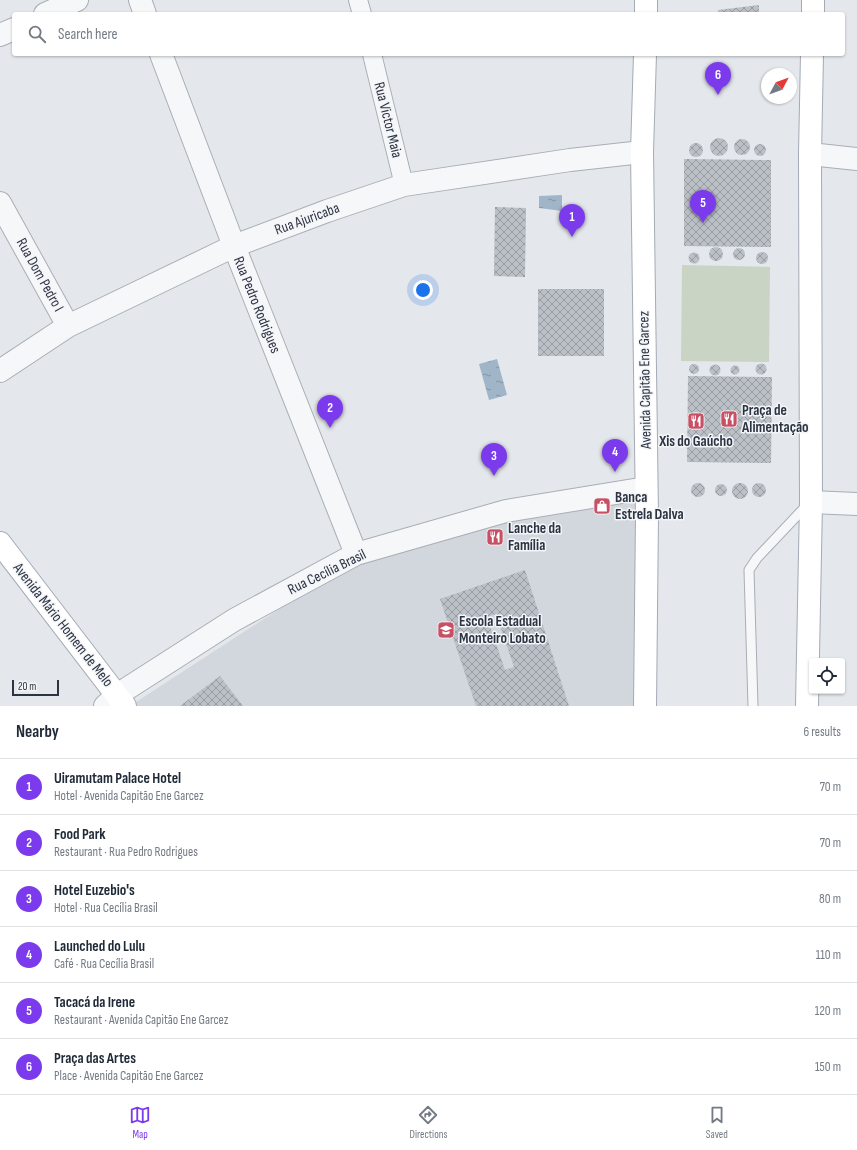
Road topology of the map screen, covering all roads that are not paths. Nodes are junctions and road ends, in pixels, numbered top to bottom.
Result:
1 (77, 0) edge
2 (140, 0) edge
3 (358, 0) edge
4 (646, 0) edge
5 (813, 0) edge
6 (50, 12) edge
7 (144, 12) edge
8 (361, 12) edge
9 (646, 12) edge
10 (812, 12) edge
11 (12, 29) edge
12 (0, 36) edge
13 (162, 56) edge
14 (372, 56) edge
15 (645, 56) edge
16 (812, 56) edge
17 (642, 152) junction
18 (810, 154) junction
19 (857, 159) edge
20 (404, 185) junction
21 (0, 203) edge
22 (234, 246) junction
23 (68, 326) junction
24 (0, 371) edge
25 (646, 488) junction
26 (811, 502) junction
27 (857, 504) edge
28 (0, 543) edge
29 (356, 554) junction
30 (116, 702) edge
31 (644, 706) edge
32 (753, 706) edge
33 (807, 706) edge

1 - 6 street
2 - 7 street
3 - 8 street
4 - 9 main road
5 - 10 main road
11 - 12 street
13 - 22 street, Rua Pedro Rodrigues
14 - 20 street, Rua Victor Maia
15 - 17 main road, Avenida Capitão Ene Garcez
16 - 18 main road
17 - 20 street, Rua Ajuricaba
17 - 25 main road, Avenida Capitão Ene Garcez
18 - 19 street
18 - 26 main road
20 - 22 street, Rua Ajuricaba
21 - 23 street, Rua Dom Pedro I
22 - 23 street, Rua Ajuricaba
22 - 29 street, Rua Pedro Rodrigues
23 - 24 street, Rua Ajuricaba
25 - 29 street, Rua Cecília Brasil
25 - 31 main road, Avenida Capitão Ene Garcez
26 - 27 street
26 - 32 lane
26 - 33 main road
28 - 30 main road, Avenida Mário Homem de Melo
29 - 30 street, Rua Cecília Brasil

